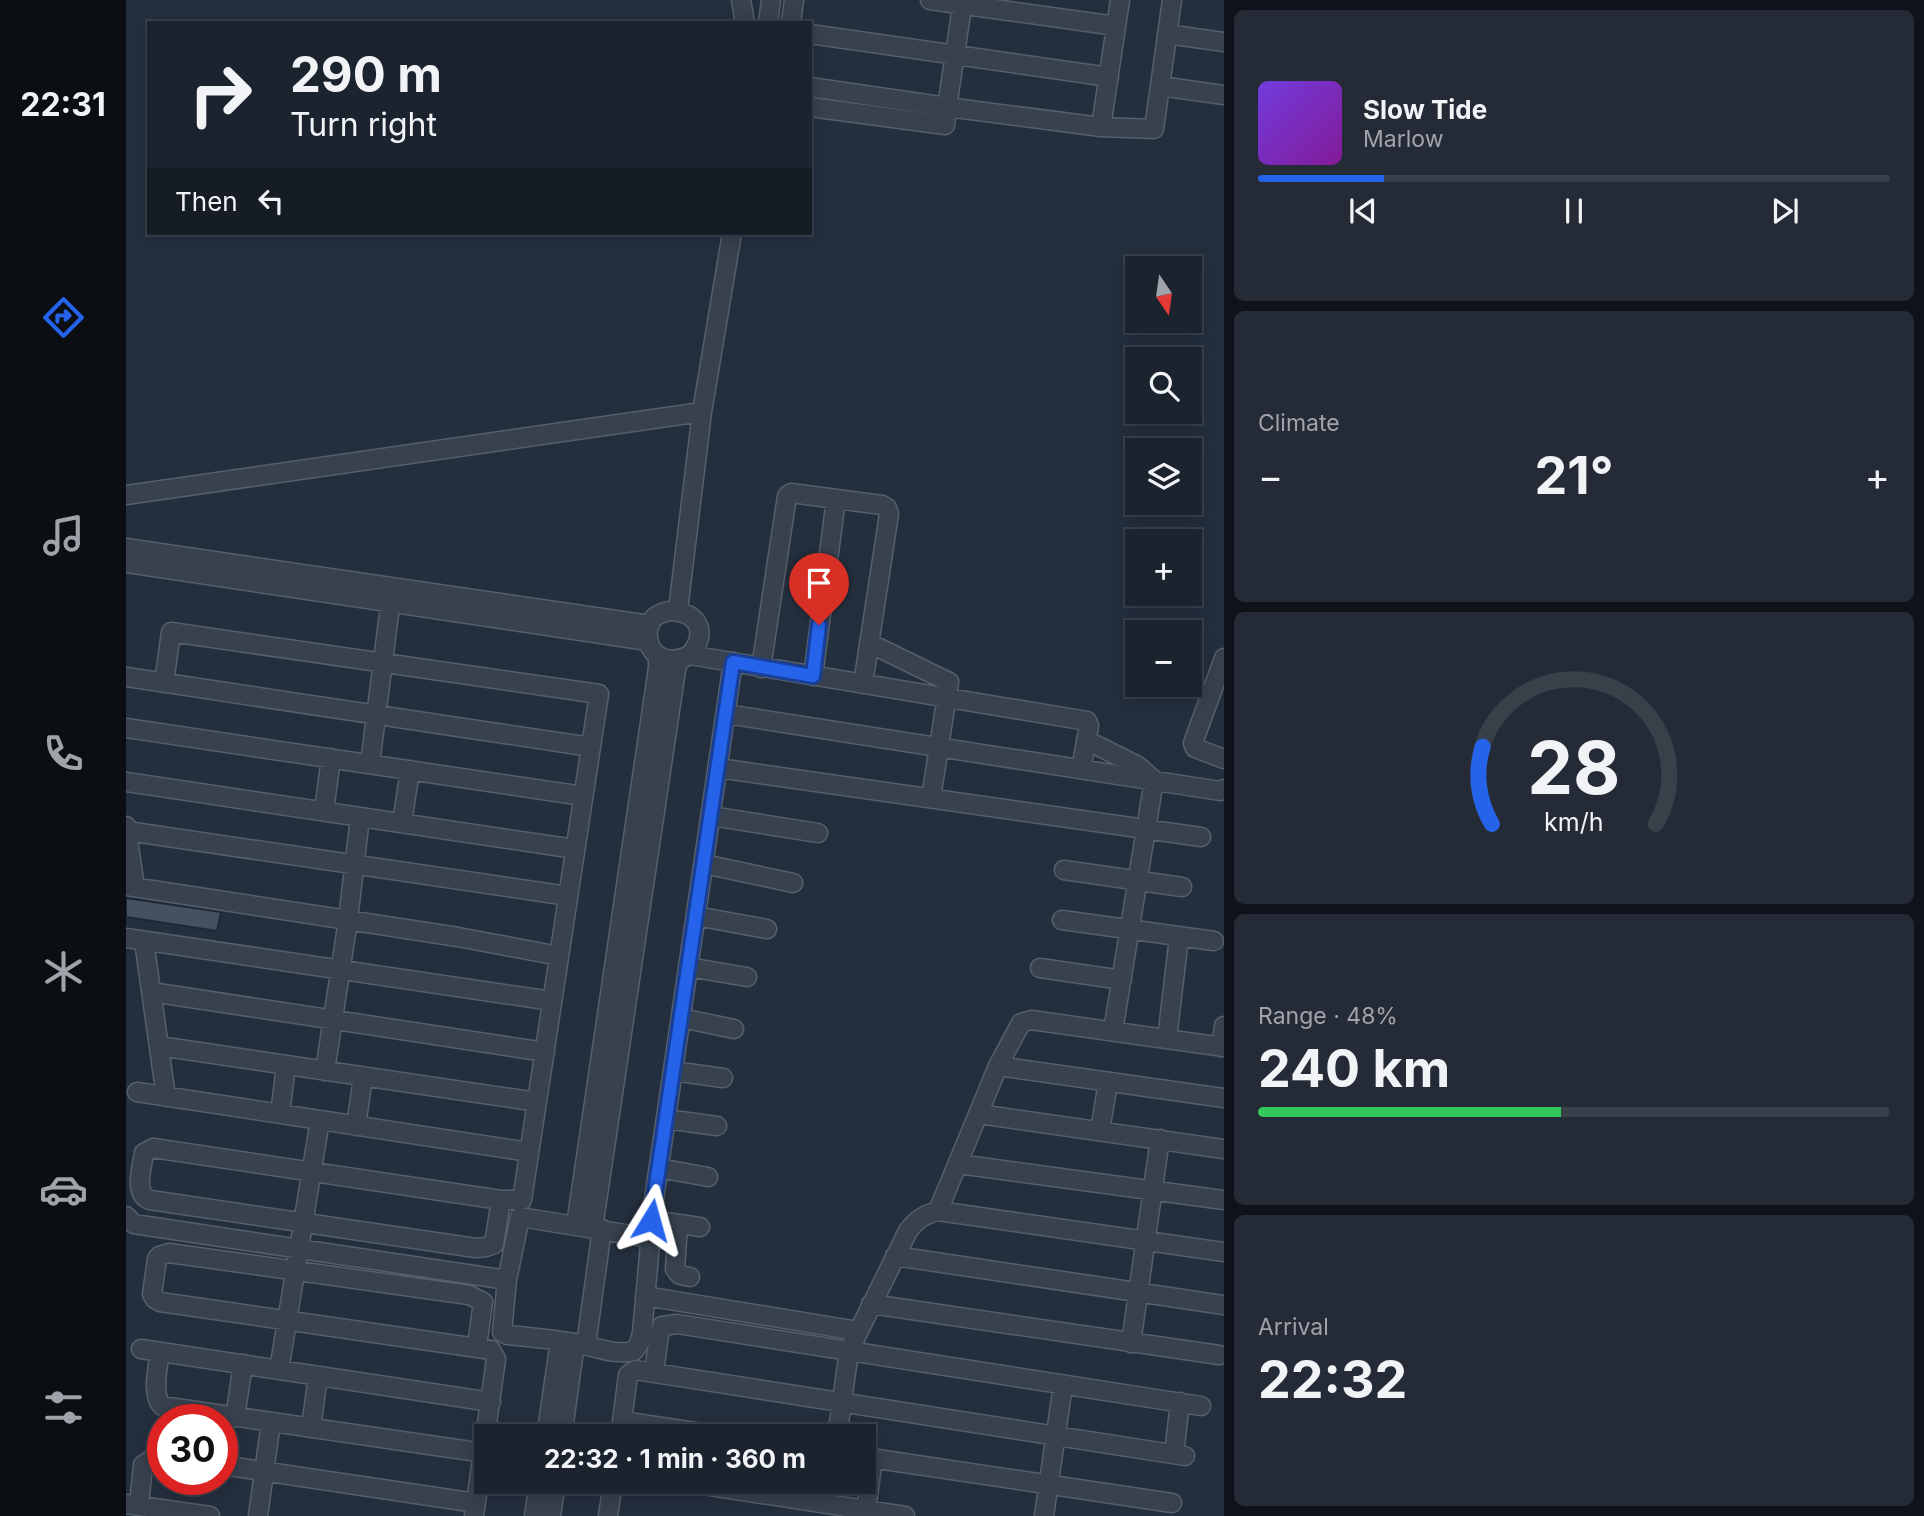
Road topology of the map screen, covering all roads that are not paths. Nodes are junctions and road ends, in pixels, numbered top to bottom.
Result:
1 (741, 0) edge
2 (771, 0) edge
3 (794, 0) edge
4 (930, 0) edge
5 (1120, 0) edge
6 (1172, 0) edge
7 (963, 2) edge
8 (745, 21) edge
9 (768, 21) edge
10 (790, 21) edge
11 (1116, 26) junction
12 (812, 34) edge
13 (1167, 34) junction
14 (1224, 42) edge
15 (955, 55) junction
16 (1109, 77) junction
17 (1160, 86) junction
18 (812, 88) edge
19 (1224, 95) edge
20 (812, 107) edge
21 (947, 107) junction
22 (1101, 127) junction
23 (732, 235) edge
24 (702, 412) junction
25 (126, 495) edge
26 (836, 499) junction
27 (126, 548) edge
28 (126, 563) edge
29 (392, 594) junction
30 (678, 610) junction
31 (652, 640) junction
32 (869, 643) junction
33 (684, 658) junction
34 (1224, 658) edge
35 (733, 662) junction
36 (384, 663) junction
37 (761, 668) junction
38 (813, 676) junction
39 (126, 677) edge
40 (164, 683) junction
41 (863, 684) junction
42 (948, 698) junction
43 (1216, 700) edge
44 (726, 714) junction
45 (377, 715) junction
46 (126, 728) edge
47 (1086, 740) junction
48 (591, 747) junction
49 (940, 747) junction
50 (331, 758) junction
51 (1224, 759) edge
52 (370, 764) junction
53 (718, 768) junction
54 (1081, 769) junction
55 (410, 770) junction
56 (1154, 779) junction
57 (126, 782) edge
58 (1224, 789) edge
59 (583, 796) junction
60 (932, 797) junction
61 (324, 811) junction
62 (711, 816) junction
63 (360, 817) junction
64 (402, 823) junction
65 (126, 829) edge
66 (1146, 829) junction
67 (818, 834) dead end
68 (1201, 837) dead end
69 (575, 849) junction
70 (354, 864) junction
71 (704, 864) junction
72 (1065, 870) dead end
73 (1138, 881) junction
74 (793, 883) dead end
75 (131, 886) edge
76 (1182, 887) dead end
77 (568, 896) junction
78 (696, 916) junction
79 (348, 920) junction
80 (1062, 920) dead end
81 (767, 929) dead end
82 (1130, 929) junction
83 (1179, 937) junction
84 (135, 939) edge
85 (1214, 941) dead end
86 (559, 956) junction
87 (688, 967) junction
88 (1040, 968) dead end
89 (341, 970) junction
90 (747, 977) dead end
91 (1122, 980) junction
92 (151, 992) junction
93 (552, 1001) junction
94 (681, 1018) junction
95 (333, 1020) junction
96 (1224, 1026) edge
97 (734, 1029) dead end
98 (1113, 1031) junction
99 (1167, 1039) junction
100 (159, 1046) junction
101 (1223, 1047) edge
102 (545, 1052) junction
103 (286, 1065) junction
104 (998, 1066) junction
105 (325, 1071) junction
106 (673, 1071) junction
107 (363, 1077) junction
108 (723, 1078) dead end
109 (1108, 1082) junction
110 (137, 1092) dead end
111 (166, 1097) junction
112 (1224, 1097) edge
113 (537, 1102) junction
114 (280, 1114) junction
115 (979, 1114) junction
116 (666, 1119) junction
117 (320, 1120) junction
118 (356, 1126) junction
119 (717, 1126) dead end
120 (1100, 1131) junction
121 (1160, 1139) junction
122 (1224, 1149) edge
123 (529, 1152) junction
124 (958, 1164) junction
125 (659, 1168) junction
126 (311, 1171) junction
127 (708, 1177) dead end
128 (1153, 1190) junction
129 (501, 1200) junction
130 (1224, 1200) edge
131 (938, 1212) junction
132 (126, 1216) edge
133 (651, 1220) junction
134 (303, 1222) junction
135 (678, 1224) junction
136 (700, 1227) dead end
137 (590, 1228) junction
138 (648, 1240) junction
139 (1146, 1241) junction
140 (297, 1250) junction
141 (1224, 1252) edge
142 (895, 1255) junction
143 (295, 1270) junction
144 (690, 1277) dead end
145 (507, 1280) junction
146 (1139, 1292) junction
147 (645, 1296) junction
148 (871, 1304) junction
149 (1224, 1305) edge
150 (287, 1320) junction
151 (858, 1331) junction
152 (574, 1343) junction
153 (1132, 1343) junction
154 (477, 1346) junction
155 (141, 1349) dead end
156 (849, 1351) junction
157 (160, 1352) junction
158 (1219, 1355) dead end
159 (243, 1364) junction
160 (279, 1370) junction
161 (653, 1373) junction
162 (318, 1376) junction
163 (1063, 1385) junction
164 (491, 1402) junction
165 (1180, 1402) junction
166 (842, 1403) junction
167 (160, 1404) edge
168 (237, 1404) edge
169 (1201, 1406) dead end
170 (238, 1417) edge
171 (271, 1422) junction
172 (488, 1424) edge
173 (549, 1424) edge
174 (564, 1424) edge
175 (622, 1424) edge
176 (839, 1424) edge
177 (311, 1428) junction
178 (1056, 1436) junction
179 (474, 1452) edge
180 (876, 1459) edge
181 (147, 1462) edge
182 (238, 1467) edge
183 (264, 1471) junction
184 (1049, 1484) junction
185 (537, 1494) edge
186 (554, 1494) edge
187 (611, 1494) edge
188 (799, 1494) edge
189 (867, 1494) edge
190 (1172, 1503) dead end
191 (132, 1505) edge
192 (1151, 1508) edge
193 (475, 1510) edge
194 (825, 1510) edge
195 (866, 1510) junction
196 (209, 1516) edge
197 (258, 1516) edge
198 (534, 1516) edge
199 (551, 1516) edge
200 (608, 1516) edge
201 (905, 1516) edge
202 (1044, 1516) edge

1 - 8 street
2 - 9 street
3 - 10 street
4 - 7 street
5 - 11 street
6 - 13 street
7 - 11 street
7 - 15 street
11 - 16 street
12 - 15 street
13 - 14 street
13 - 17 street
15 - 16 street
15 - 21 street
16 - 22 street
17 - 19 street
17 - 22 street
18 - 21 street
20 - 21 street
21 - 22 street
23 - 24 street
24 - 25 street
24 - 30 street
26 - 32 street
26 - 37 street
26 - 38 street
27 - 29 street
28 - 29 street
29 - 31 street
29 - 36 street
30 - 31 street
30 - 33 street
31 - 33 street
31 - 137 street
32 - 41 street
32 - 42 street
33 - 35 street
33 - 137 street
34 - 43 street
35 - 37 street
35 - 44 street
36 - 40 street
36 - 45 street
36 - 48 street
37 - 38 street
38 - 41 street
39 - 40 street
40 - 45 street
41 - 42 street
42 - 47 street
42 - 49 street
43 - 51 street
44 - 49 street
44 - 53 street
45 - 48 street
45 - 52 street
46 - 50 street
47 - 54 street
47 - 56 street
48 - 59 street
49 - 54 street
49 - 60 street
50 - 52 street
50 - 61 street
52 - 55 street
53 - 60 street
53 - 62 street
54 - 56 street
55 - 59 street
55 - 64 street
56 - 58 street
56 - 66 street
57 - 61 street
59 - 69 street
60 - 66 street
61 - 63 street
62 - 67 street
62 - 71 street
63 - 64 street
63 - 70 street
64 - 69 street
65 - 70 street
65 - 75 street
66 - 68 street
66 - 73 street
69 - 77 street
70 - 77 street
70 - 79 street
71 - 74 street
71 - 78 street
72 - 73 street
73 - 76 street
73 - 82 street
75 - 79 street
77 - 86 street
78 - 81 street
78 - 87 street
79 - 86 street
79 - 89 street
80 - 82 street
82 - 83 street
82 - 91 street
83 - 85 street
83 - 99 street
84 - 89 street
84 - 92 street
86 - 93 street
87 - 90 street
87 - 94 street
88 - 91 street
89 - 93 street
89 - 95 street
91 - 98 street
92 - 95 street
92 - 100 street
93 - 102 street
94 - 97 street
94 - 106 street
95 - 102 street
95 - 105 street
96 - 101 street
98 - 99 street
98 - 104 street
99 - 101 street
100 - 103 street
100 - 111 street
102 - 113 street
103 - 105 street
103 - 114 street
104 - 109 street
104 - 115 street
105 - 107 street
106 - 108 street
106 - 116 street
107 - 113 street
107 - 118 street
109 - 112 street
109 - 120 street
110 - 111 street
111 - 114 street
113 - 123 street
114 - 117 street
115 - 120 street
115 - 124 street
116 - 119 street
116 - 125 street
117 - 118 street
117 - 126 street
118 - 123 street
120 - 121 street
121 - 122 street
121 - 128 street
123 - 129 street
124 - 128 street
124 - 131 street
125 - 127 street
125 - 133 street
126 - 129 street
126 - 134 street
126 - 134 street
128 - 130 street
128 - 139 street
129 - 134 street
131 - 139 street
131 - 142 street
132 - 140 street
133 - 135 street
133 - 138 street
134 - 140 street
135 - 136 street
135 - 144 street
137 - 138 street
137 - 145 street
137 - 152 street
138 - 147 street
139 - 141 street
139 - 146 street
140 - 143 street
140 - 145 street
142 - 146 street
142 - 148 street
143 - 150 street
143 - 150 street
143 - 154 street
145 - 152 street
146 - 149 street
146 - 153 street
147 - 151 street
147 - 152 street
148 - 151 street
148 - 153 street
150 - 154 street
150 - 160 street
151 - 156 street
152 - 173 street
152 - 174 street
153 - 158 street
154 - 164 street
155 - 157 street
156 - 161 street
156 - 163 street
156 - 166 street
157 - 159 street
157 - 167 street
159 - 160 street
159 - 168 street
160 - 162 street
161 - 166 street
161 - 175 street
162 - 164 street
162 - 177 street
163 - 165 street
163 - 178 street
164 - 172 street
165 - 169 street
165 - 178 street
166 - 176 street
166 - 178 street
170 - 171 street
171 - 177 street
171 - 183 street
177 - 179 street
178 - 184 street
180 - 184 street
181 - 191 street
182 - 183 street
183 - 193 street
183 - 197 street
184 - 192 street
184 - 202 street
185 - 198 street
186 - 199 street
187 - 200 street
188 - 194 street
189 - 195 street
190 - 192 street
191 - 196 street
194 - 195 street
195 - 201 street

